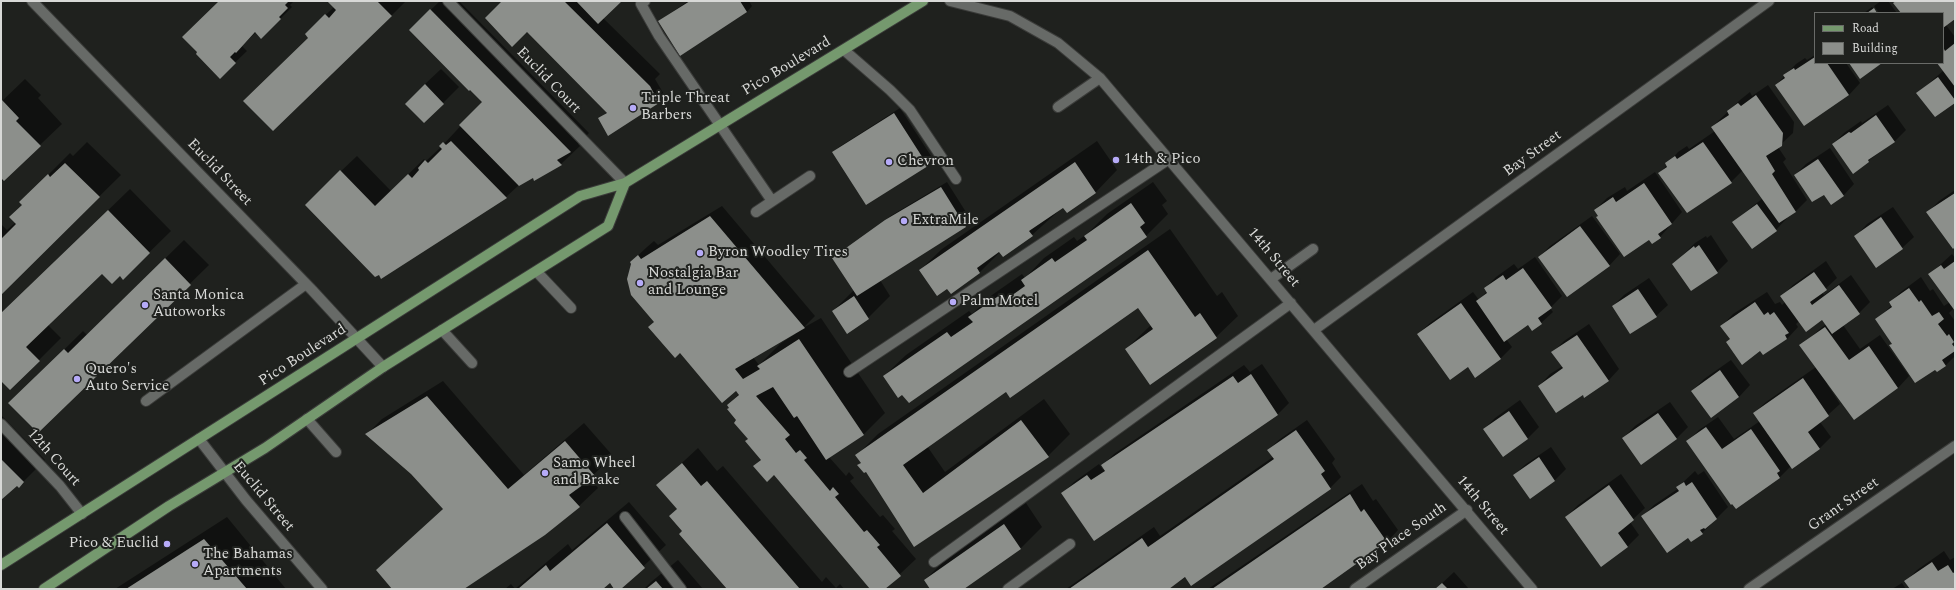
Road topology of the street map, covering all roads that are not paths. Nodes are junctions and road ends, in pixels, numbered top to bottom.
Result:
1 (32, 1) edge
2 (448, 1) edge
3 (645, 1) edge
4 (923, 1) edge
5 (950, 1) edge
6 (1769, 1) edge
7 (844, 50) junction
8 (1100, 78) junction
9 (1058, 108) dead end
10 (720, 126) junction
11 (1169, 159) junction
12 (810, 176) dead end
13 (956, 179) dead end
14 (625, 183) junction
15 (772, 201) junction
16 (756, 212) dead end
17 (1313, 249) dead end
18 (537, 272) junction
19 (1271, 279) junction
20 (306, 284) junction
21 (1291, 303) junction
22 (571, 308) dead end
23 (442, 330) junction
24 (1314, 330) junction
25 (358, 338) junction
26 (472, 363) dead end
27 (383, 368) junction
28 (849, 372) dead end
29 (146, 401) dead end
30 (307, 419) junction
31 (1, 424) edge
32 (199, 439) junction
33 (1955, 446) edge
34 (336, 452) dead end
35 (224, 473) junction
36 (1467, 510) junction
37 (82, 514) junction
38 (625, 516) dead end
39 (1070, 544) dead end
40 (934, 562) dead end
41 (1, 565) edge
42 (44, 589) edge
43 (322, 589) edge
44 (681, 589) edge
45 (1008, 589) edge
46 (1355, 589) edge
47 (1532, 589) edge
48 (1749, 589) edge

1 - 20 street, Euclid Street
2 - 14 street, Euclid Court
3 - 10 street
4 - 7 main road, Pico Boulevard
5 - 8 street, 14th Street
6 - 24 street, Bay Street
7 - 10 main road, Pico Boulevard
7 - 13 street
8 - 9 street
8 - 11 street, 14th Street
10 - 14 main road, Pico Boulevard
10 - 15 street
11 - 19 street, 14th Street
11 - 28 street
12 - 15 street
14 - 18 main road
14 - 25 main road, Pico Boulevard
15 - 16 street
17 - 19 street
18 - 22 street
18 - 23 main road
19 - 21 street, 14th Street
20 - 25 street, Euclid Street
20 - 29 street
21 - 24 street, 14th Street
21 - 40 street
23 - 26 street
23 - 27 main road
24 - 36 street, 14th Street
25 - 27 street, Euclid Street
25 - 32 main road, Pico Boulevard
27 - 30 main road
30 - 34 street
30 - 35 main road
31 - 37 street, 12th Court
32 - 35 street, Euclid Street
32 - 37 main road, Pico Boulevard
33 - 48 street, Grant Street
35 - 42 main road
35 - 43 street, Euclid Street
36 - 46 street, Bay Place South
36 - 47 street, 14th Street
37 - 41 main road, Pico Boulevard
38 - 44 street
39 - 45 street

